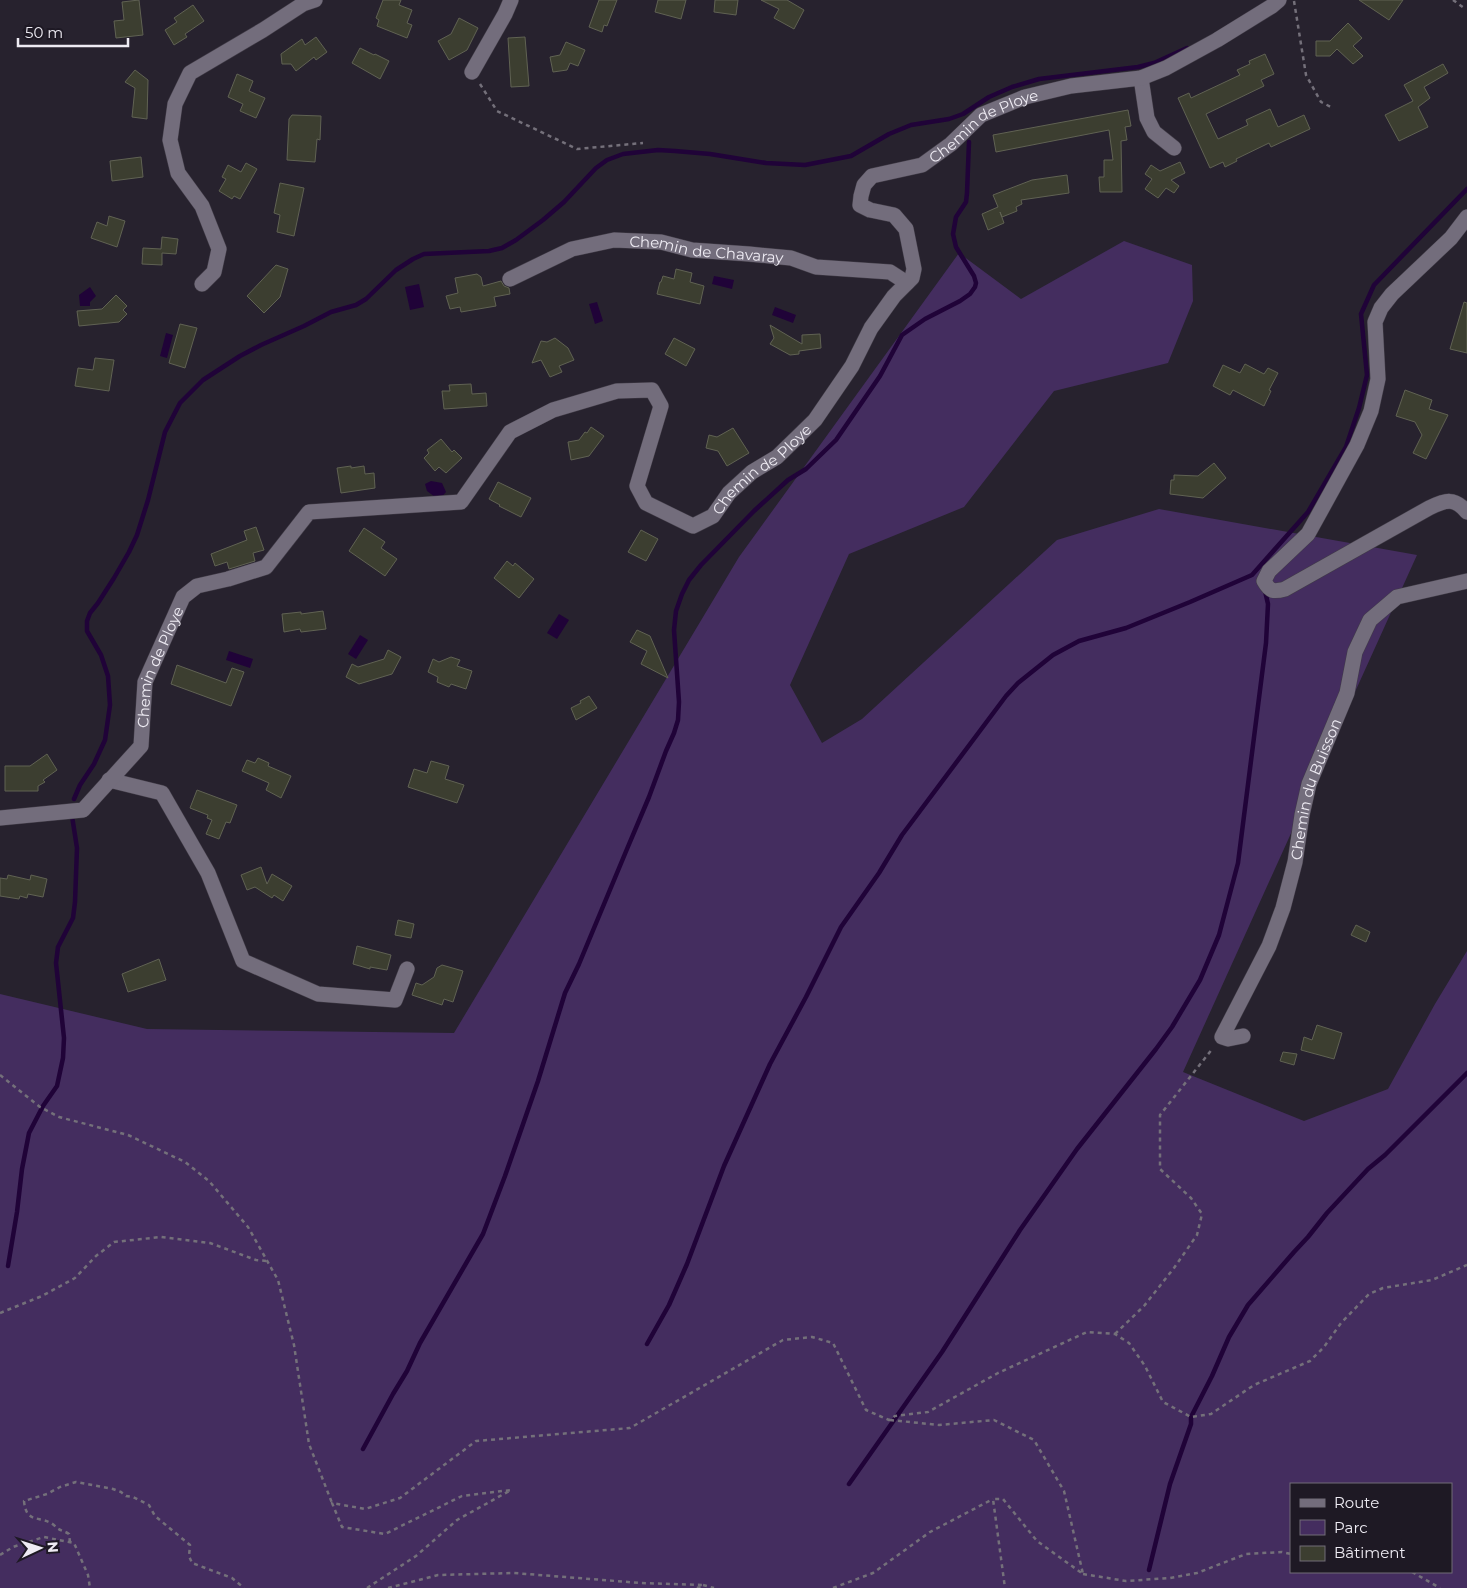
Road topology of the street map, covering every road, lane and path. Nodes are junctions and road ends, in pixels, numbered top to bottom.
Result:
1 (315, 0) edge
2 (511, 0) edge
3 (1279, 0) edge
4 (1294, 0) edge
5 (1453, 0) edge
6 (1464, 8) dead end
7 (472, 72) joint
8 (1141, 78) junction
9 (1331, 107) dead end
10 (643, 143) dead end
11 (1174, 148) dead end
12 (1467, 217) edge
13 (510, 280) dead end
14 (907, 283) junction
15 (202, 284) dead end
16 (1467, 512) edge
17 (1467, 582) edge
18 (110, 780) junction
19 (0, 818) edge
20 (407, 969) dead end
21 (1242, 1036) dead end
22 (1222, 1037) junction
23 (0, 1075) edge
24 (268, 1261) junction
25 (1467, 1265) edge
26 (0, 1313) edge
27 (1115, 1334) junction
28 (889, 1420) junction
29 (993, 1499) junction
30 (332, 1503) junction
31 (70, 1542) junction
32 (1290, 1554) edge
33 (0, 1555) edge
34 (1414, 1573) edge
35 (1083, 1574) junction
36 (703, 1585) junction
37 (90, 1588) edge
38 (244, 1588) edge
39 (367, 1588) edge
40 (388, 1588) edge
41 (697, 1588) edge
42 (714, 1588) edge
43 (833, 1588) edge
44 (1005, 1588) edge
45 (1440, 1588) edge

1 - 15 street
2 - 7 street
3 - 8 street, Chemin de Ploye
4 - 9 path
5 - 6 path
7 - 10 path
8 - 11 street
8 - 14 street, Chemin de Ploye
12 - 16 street
13 - 14 street, Chemin de Chavaray
14 - 18 street, Chemin de Ploye
17 - 22 street, Chemin du Buisson
18 - 19 street, Chemin de Ploye
18 - 20 street
21 - 22 street
22 - 27 path
23 - 24 path
24 - 26 path
24 - 30 path
25 - 27 path
27 - 28 path
28 - 30 path
28 - 35 path
29 - 35 path
29 - 43 path
29 - 44 path
30 - 39 path
31 - 33 path
31 - 37 path
31 - 38 path
32 - 35 path
34 - 45 path
36 - 40 path
36 - 41 path
36 - 42 path

